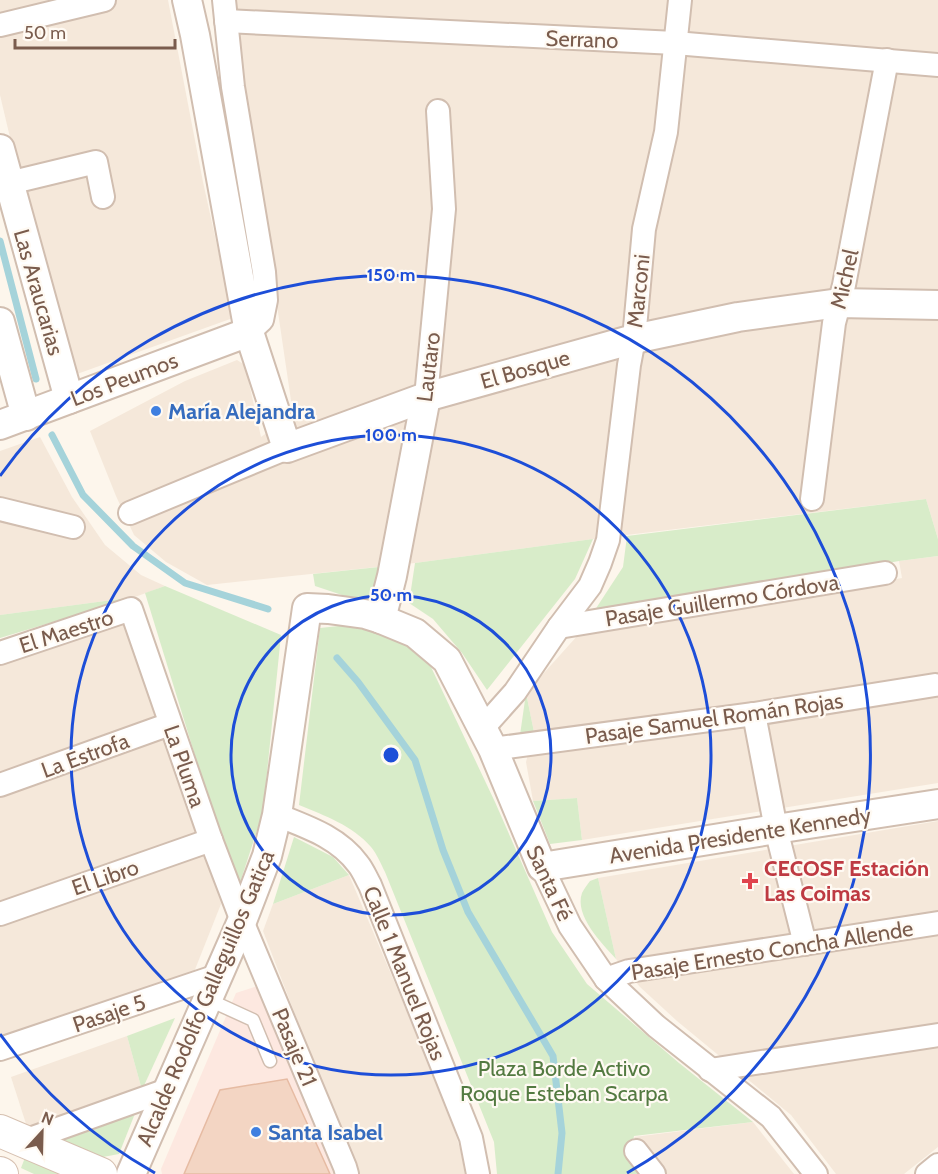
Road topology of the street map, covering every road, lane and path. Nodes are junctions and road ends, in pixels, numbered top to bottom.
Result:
1 (104, 0) edge
2 (187, 0) edge
3 (680, 0) edge
4 (225, 11) edge
5 (0, 26) edge
6 (675, 43) junction
7 (887, 60) junction
8 (938, 65) edge
9 (438, 111) dead end
10 (0, 149) edge
11 (9, 183) junction
12 (103, 197) dead end
13 (838, 303) junction
14 (938, 305) edge
15 (0, 322) edge
16 (249, 332) junction
17 (634, 339) junction
18 (426, 397) junction
19 (69, 399) junction
20 (13, 421) edge
21 (288, 448) junction
22 (812, 499) dead end
23 (0, 509) edge
24 (130, 513) dead end
25 (73, 527) dead end
26 (885, 573) dead end
27 (307, 608) joint
28 (131, 609) joint
29 (381, 619) junction
30 (559, 627) junction
31 (0, 652) edge
32 (935, 685) dead end
33 (754, 714) junction
34 (170, 724) junction
35 (488, 739) junction
36 (0, 785) edge
37 (938, 804) edge
38 (277, 815) junction
39 (776, 828) junction
40 (211, 840) junction
41 (542, 867) junction
42 (0, 914) edge
43 (242, 921) junction
44 (938, 923) edge
45 (805, 944) junction
46 (606, 979) junction
47 (212, 987) junction
48 (938, 1035) edge
49 (0, 1049) edge
50 (270, 1061) dead end
51 (710, 1070) junction
52 (167, 1090) junction
53 (12, 1136) edge
54 (636, 1151) dead end
55 (938, 1165) edge
56 (101, 1174) edge
57 (131, 1174) edge
58 (347, 1174) edge
59 (478, 1174) edge
60 (654, 1174) edge
61 (816, 1174) edge
62 (927, 1174) edge

1 - 5 street
2 - 16 street
3 - 6 street, Marconi
4 - 6 street, Serrano
4 - 16 street
6 - 7 street, Serrano
6 - 17 street, Marconi
7 - 8 street, Serrano
7 - 13 street, Michel
9 - 18 street, Lautaro
10 - 11 street, Las Araucarias
11 - 12 street
11 - 19 street, Las Araucarias
13 - 14 street, El Bosque
13 - 17 street, El Bosque
13 - 22 street, Michel
15 - 20 street, Las Araucarias
16 - 19 street, Los Peumos
16 - 21 street
17 - 18 street, El Bosque
17 - 30 street, Marconi
18 - 21 street, El Bosque
18 - 29 street, Lautaro
19 - 20 street, Los Peumos
21 - 24 street, El Bosque
23 - 25 street
26 - 30 street, Pasaje Guillermo Córdova
27 - 29 street, Santa Fé
27 - 38 street, Alcalde Rodolfo Galleguillos Gatica
28 - 31 street, El Maestro
28 - 34 street, La Pluma
29 - 35 street, Santa Fé
30 - 35 street, Marconi
32 - 33 street, Pasaje Samuel Román Rojas
33 - 35 street, Pasaje Samuel Román Rojas
33 - 39 street
34 - 36 street, La Estrofa
34 - 40 street, La Pluma
35 - 41 street, Santa Fé
37 - 39 street, Avenida Presidente Kennedy
38 - 43 street, Alcalde Rodolfo Galleguillos Gatica
38 - 59 street, Calle 1 Manuel Rojas
39 - 41 street, Avenida Presidente Kennedy
39 - 45 street
40 - 42 street, El Libro
40 - 43 street, La Pluma
41 - 46 street, Santa Fé
43 - 47 street, Alcalde Rodolfo Galleguillos Gatica
43 - 58 street, Pasaje 21
44 - 45 street, Pasaje Ernesto Concha Allende
45 - 46 street, Pasaje Ernesto Concha Allende
46 - 51 street, Santa Fé
47 - 49 street, Pasaje 5
47 - 50 lane
47 - 52 street, Alcalde Rodolfo Galleguillos Gatica
48 - 51 street
51 - 61 street, Santa Fé
52 - 53 street
52 - 57 street, Alcalde Rodolfo Galleguillos Gatica
53 - 56 main road
54 - 60 street
55 - 62 street

